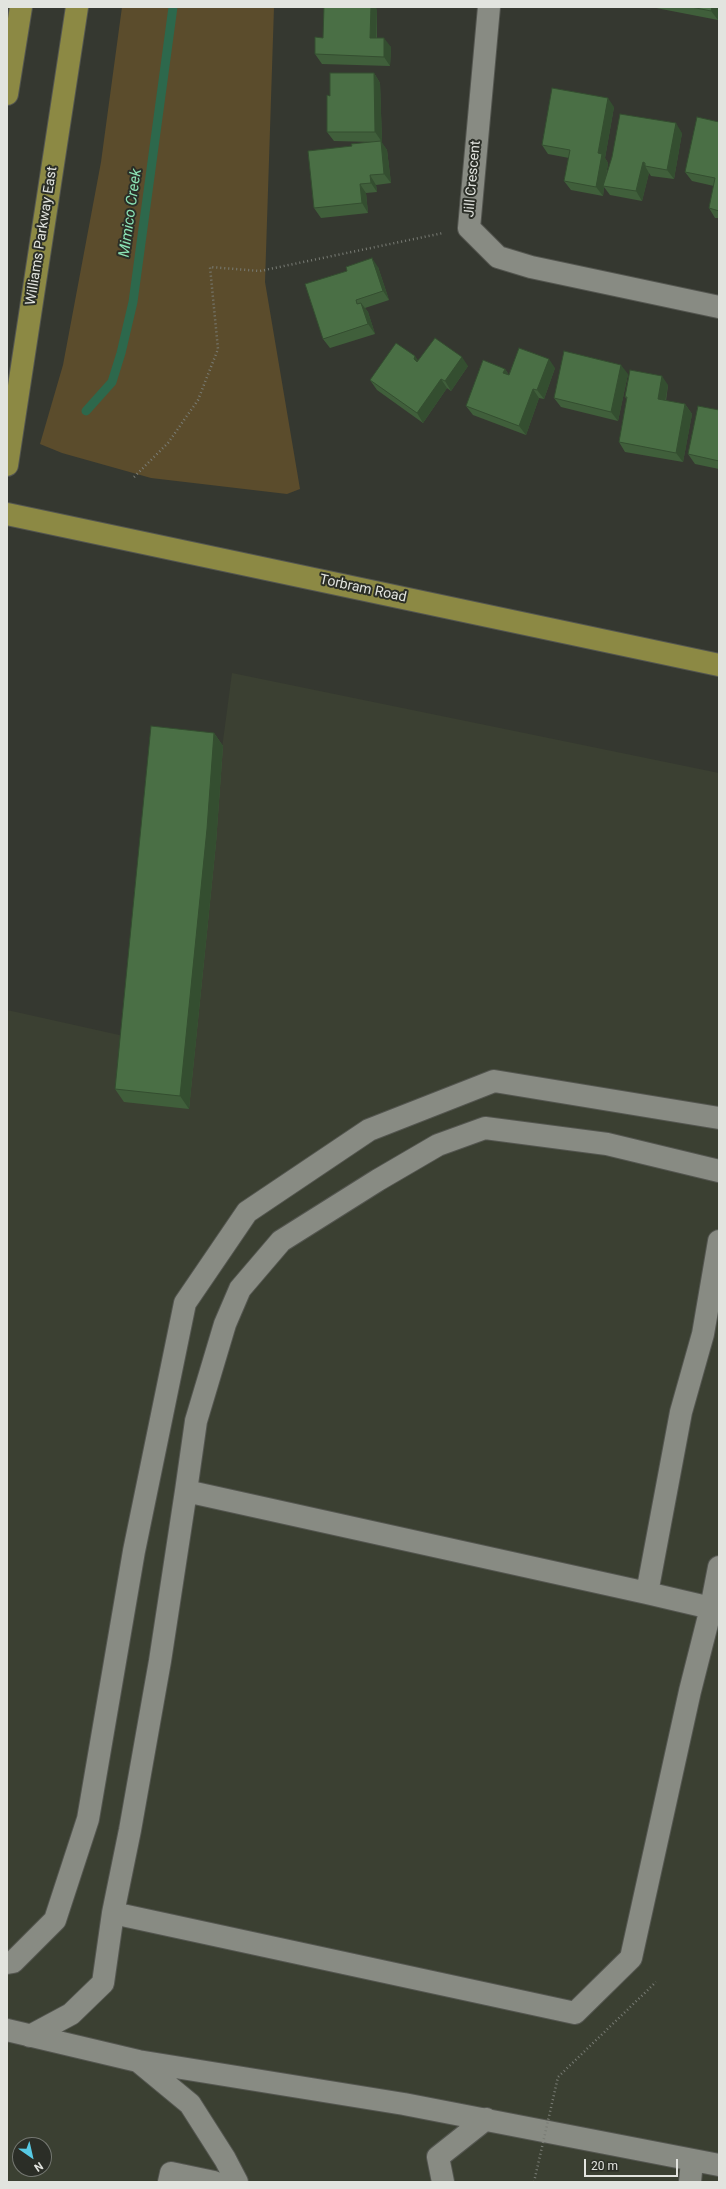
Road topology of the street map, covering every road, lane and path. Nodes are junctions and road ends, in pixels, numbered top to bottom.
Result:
1 (20, 7) edge
2 (77, 7) edge
3 (489, 7) edge
4 (7, 94) edge
5 (469, 228) junction
6 (719, 307) edge
7 (7, 465) edge
8 (134, 477) dead end
9 (7, 514) edge
10 (719, 665) edge
11 (713, 1118) edge
12 (719, 1171) edge
13 (719, 1240) edge
14 (186, 1491) junction
15 (719, 1567) edge
16 (646, 1593) junction
17 (715, 1609) edge
18 (113, 1913) junction
19 (7, 1963) edge
20 (656, 1982) dead end
21 (7, 2030) edge
22 (30, 2036) junction
23 (138, 2061) junction
24 (486, 2119) junction
25 (692, 2161) junction
26 (719, 2165) edge
27 (169, 2182) edge
28 (214, 2182) edge
29 (237, 2182) edge
30 (443, 2182) edge
31 (534, 2182) edge
32 (690, 2182) edge

1 - 4 main road
2 - 7 main road, Williams Parkway East
3 - 5 street, Jill Crescent
5 - 6 street, Jill Crescent
5 - 8 path
9 - 10 main road, Torbram Road
11 - 19 street
12 - 14 street
13 - 16 street
14 - 16 street
14 - 18 street
15 - 17 street
16 - 17 street
17 - 18 street
18 - 22 street
20 - 31 path, bridge
21 - 22 street
22 - 23 street
23 - 24 street
23 - 29 street
24 - 25 street
24 - 30 street
25 - 26 street
25 - 32 street
27 - 28 street

